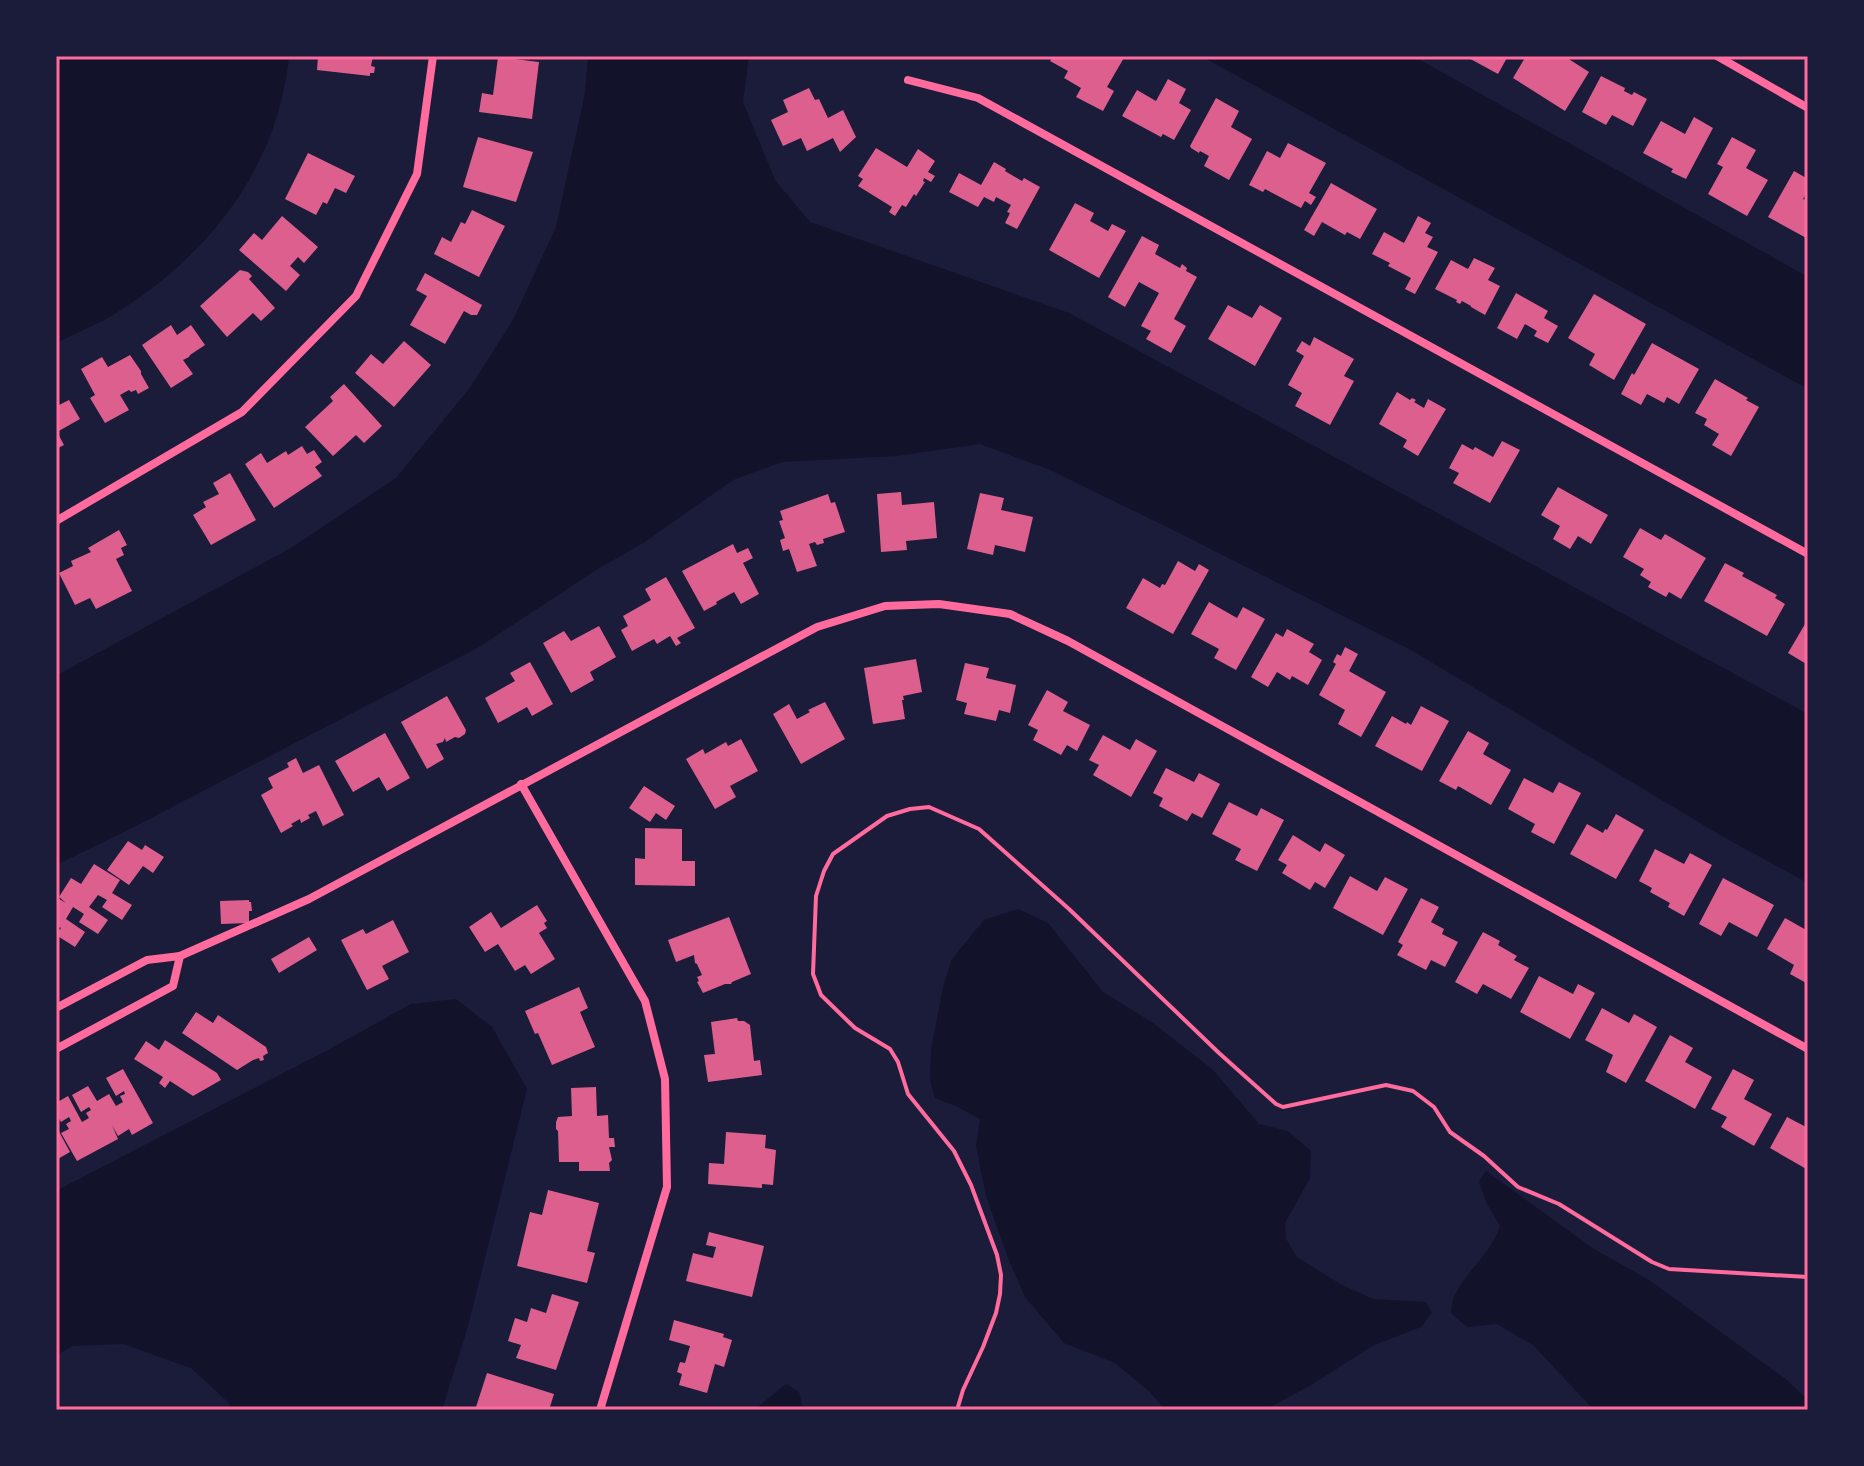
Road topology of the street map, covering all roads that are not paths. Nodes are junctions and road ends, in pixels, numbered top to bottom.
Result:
1 (433, 56) edge
2 (1717, 56) edge
3 (908, 80) dead end
4 (1808, 108) edge
5 (56, 521) edge
6 (1808, 554) edge
7 (521, 784) junction
8 (180, 956) junction
9 (56, 1008) edge
10 (56, 1049) edge
11 (1808, 1049) edge
12 (600, 1410) edge

1 - 5 street
2 - 4 street
3 - 6 street
7 - 8 street
7 - 11 street
7 - 12 street
8 - 9 street
8 - 10 street

